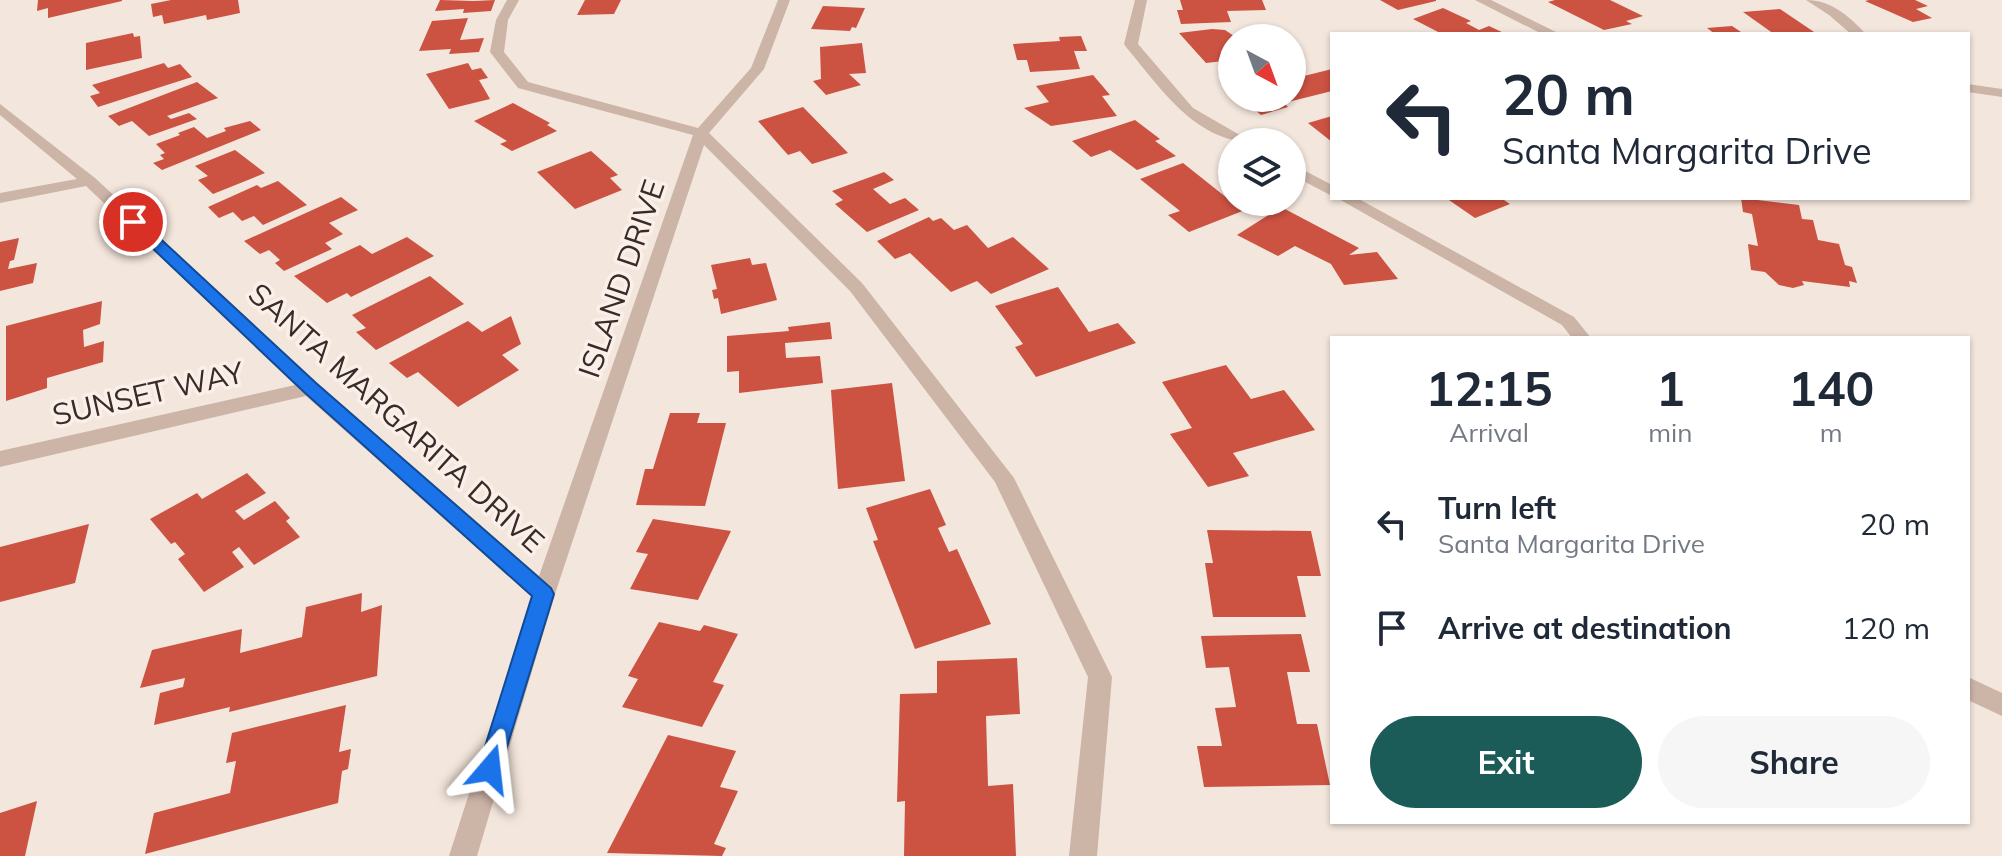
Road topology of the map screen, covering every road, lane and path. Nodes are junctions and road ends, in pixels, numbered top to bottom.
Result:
1 (513, 0) edge
2 (784, 0) edge
3 (1141, 0) edge
4 (1481, 0) edge
5 (1812, 0) edge
6 (1549, 32) edge
7 (1857, 32) edge
8 (1970, 88) edge
9 (2002, 93) edge
10 (0, 108) edge
11 (1219, 128) edge
12 (701, 133) junction
13 (1306, 177) edge
14 (89, 181) junction
15 (1330, 190) edge
16 (0, 198) edge
17 (1349, 200) edge
18 (1580, 336) edge
19 (310, 388) junction
20 (0, 459) edge
21 (544, 594) junction
22 (1970, 689) edge
23 (2002, 705) edge
24 (463, 856) edge
25 (1083, 856) edge

1 - 12 street
2 - 12 street, ISLAND DRIVE
3 - 11 street
4 - 6 street
5 - 7 street
8 - 9 street
10 - 14 street, SANTA MARGARITA DRIVE
12 - 21 street, ISLAND DRIVE
12 - 25 street
13 - 15 street
14 - 16 street
14 - 19 street, SANTA MARGARITA DRIVE
17 - 18 street
19 - 20 street, SUNSET WAY
19 - 21 street, SANTA MARGARITA DRIVE
21 - 24 street, SANTA MARGARITA DRIVE
22 - 23 street

